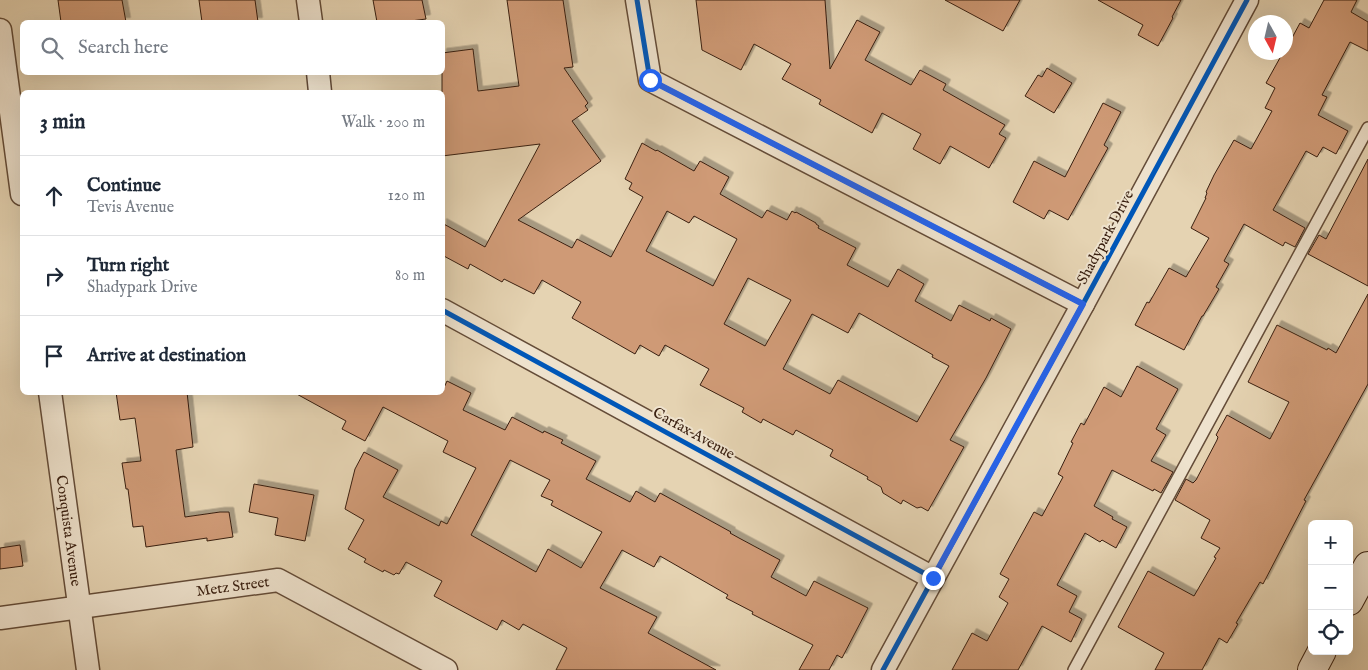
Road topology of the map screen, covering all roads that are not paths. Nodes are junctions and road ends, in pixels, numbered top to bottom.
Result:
1 (308, 0) edge
2 (637, 0) edge
3 (1247, 0) edge
4 (311, 20) edge
5 (0, 30) edge
6 (318, 75) edge
7 (320, 90) edge
8 (1368, 128) edge
9 (20, 179) edge
10 (1083, 304) junction
11 (445, 312) edge
12 (50, 395) edge
13 (1368, 566) edge
14 (933, 578) junction
15 (1353, 594) edge
16 (79, 607) junction
17 (0, 618) edge
18 (1320, 655) edge
19 (88, 670) edge
20 (446, 670) edge
21 (883, 670) edge
22 (1074, 670) edge
23 (1312, 670) edge

1 - 4 street
2 - 10 street
3 - 10 street, Shadypark Drive
5 - 9 street
6 - 7 street
8 - 22 lane
10 - 14 street, Shadypark Drive
11 - 14 street, Carfax Avenue
12 - 16 street, Conquista Avenue
13 - 15 main road
14 - 21 street, Shadypark Drive
16 - 17 street, Metz Street
16 - 19 street, Conquista Avenue
16 - 20 street, Metz Street
18 - 23 main road

